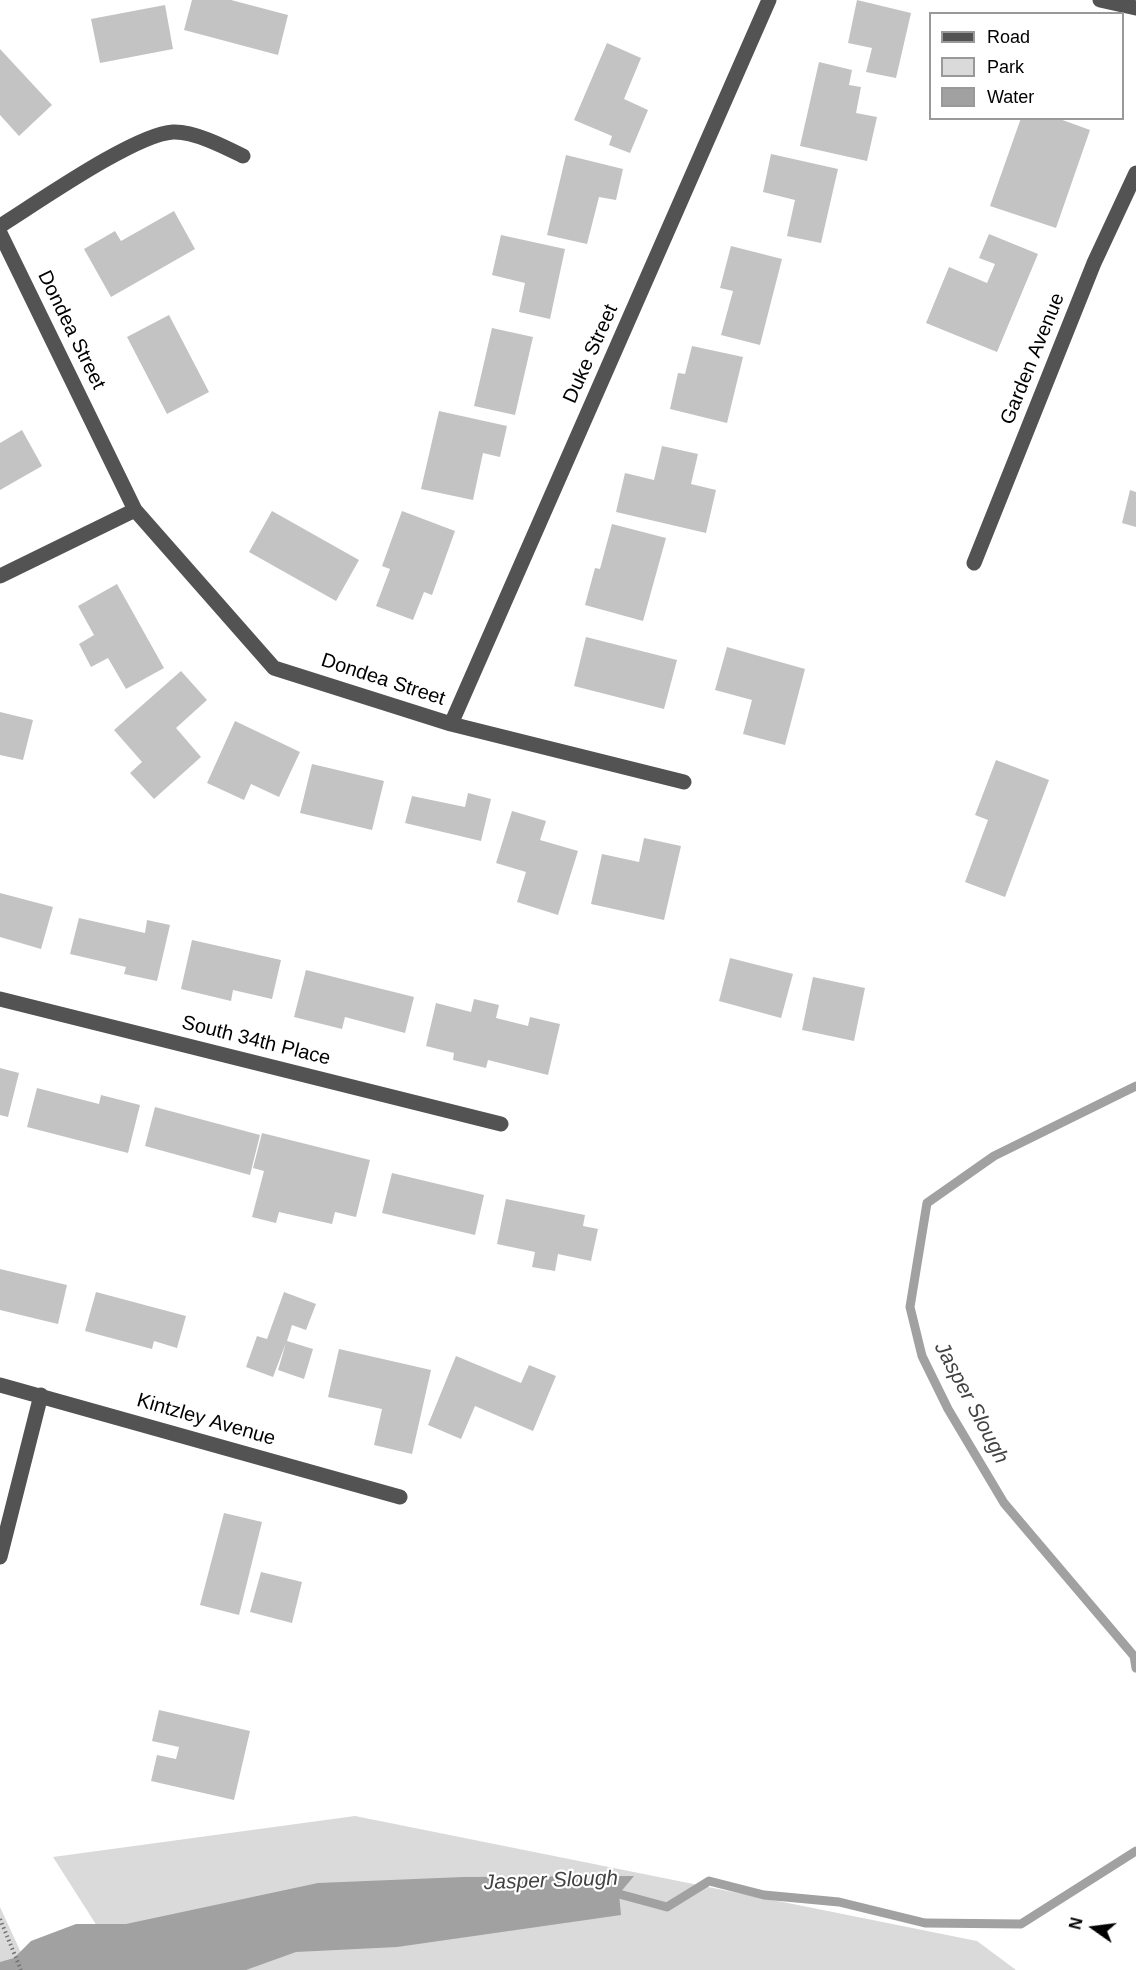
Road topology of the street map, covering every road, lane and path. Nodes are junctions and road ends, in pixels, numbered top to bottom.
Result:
1 (769, 0) edge
2 (1100, 0) edge
3 (1136, 8) edge
4 (243, 156) dead end
5 (1136, 173) edge
6 (0, 226) edge
7 (0, 233) edge
8 (135, 510) junction
9 (974, 563) dead end
10 (0, 576) edge
11 (451, 724) junction
12 (684, 782) dead end
13 (0, 999) edge
14 (501, 1124) dead end
15 (0, 1385) edge
16 (41, 1395) junction
17 (400, 1497) dead end
18 (0, 1557) edge
19 (0, 1919) edge
20 (21, 1970) edge

1 - 11 street, Duke Street
2 - 3 street
4 - 6 street
5 - 9 street, Garden Avenue
7 - 8 street, Dondea Street
8 - 10 street
8 - 11 street, Dondea Street
11 - 12 street, Dondea Street
13 - 14 street, South 34th Place
15 - 16 street, Kintzley Avenue
16 - 17 street, Kintzley Avenue
16 - 18 street
19 - 20 path

